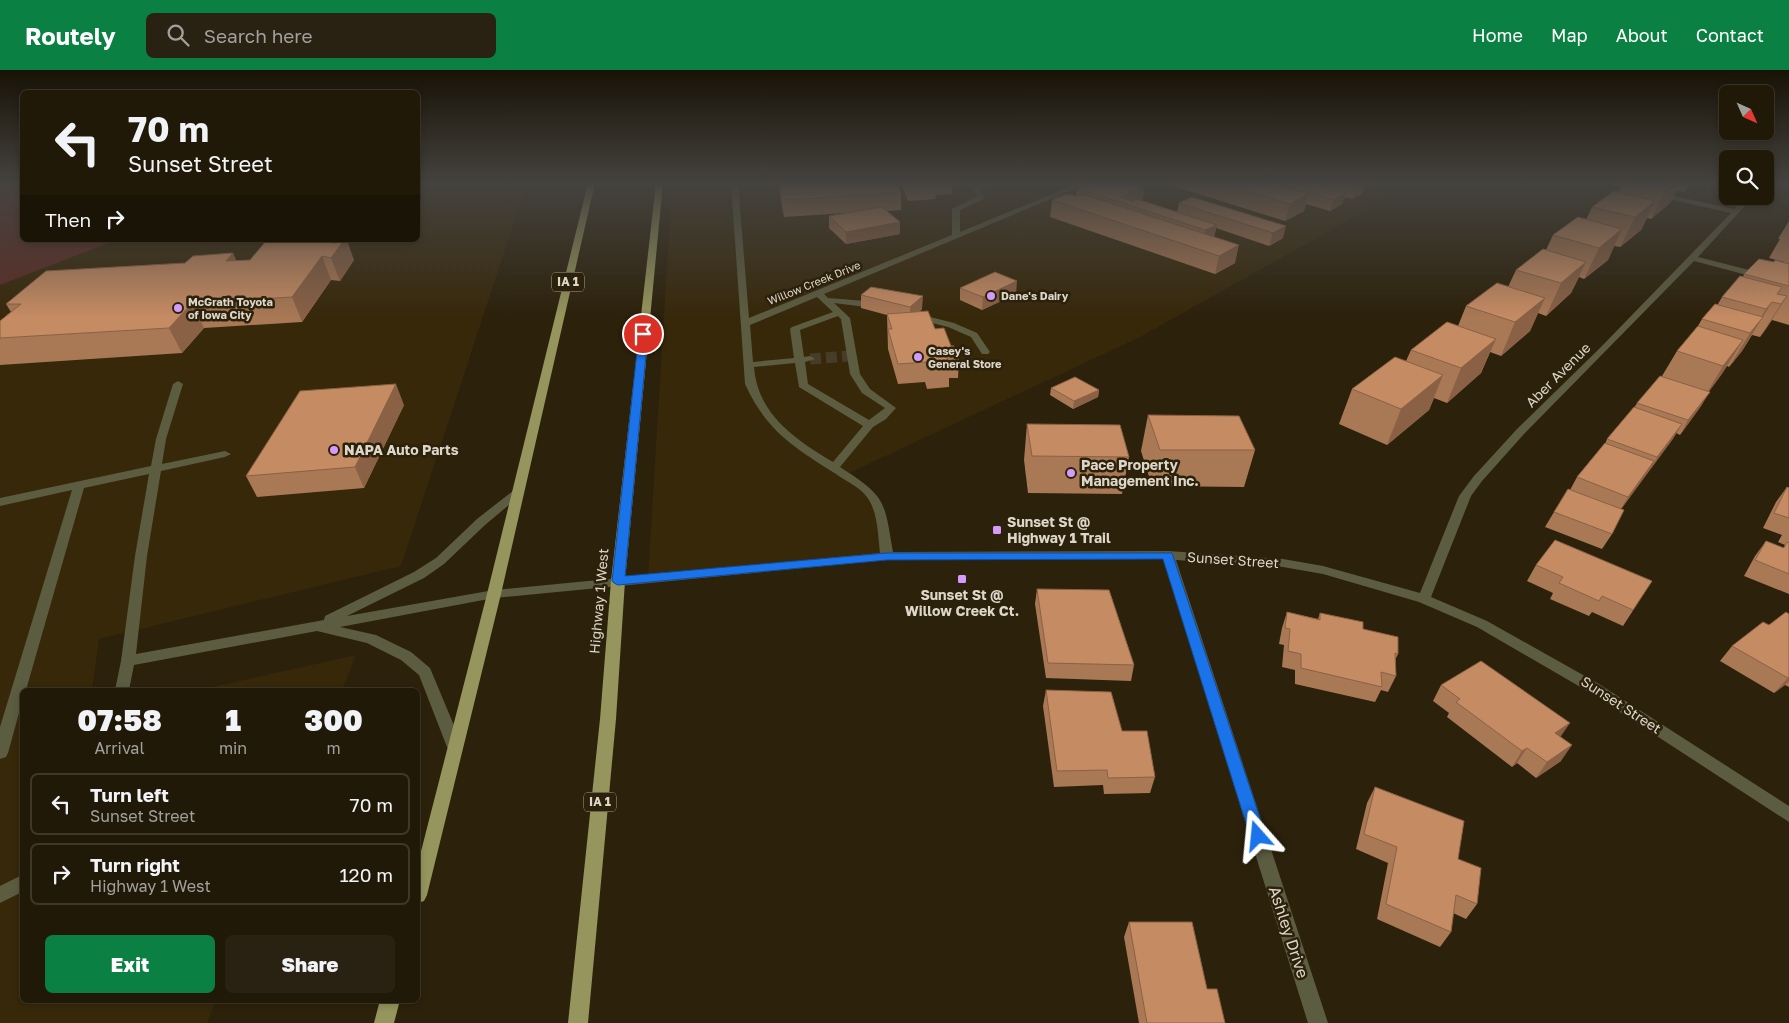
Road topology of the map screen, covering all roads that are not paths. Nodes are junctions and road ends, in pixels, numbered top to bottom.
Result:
1 (581, 227) edge
2 (655, 227) edge
3 (738, 227) edge
4 (956, 227) edge
5 (977, 227) edge
6 (1722, 227) edge
7 (956, 236) junction
8 (1693, 258) junction
9 (1789, 283) edge
10 (822, 296) junction
11 (866, 304) edge
12 (840, 313) junction
13 (915, 316) edge
14 (746, 323) junction
15 (985, 352) dead end
16 (810, 359) tunnel mouth
17 (798, 360) junction
18 (748, 365) junction
19 (178, 384) dead end
20 (869, 425) junction
21 (225, 454) dead end
22 (834, 468) junction
23 (156, 469) junction
24 (79, 485) junction
25 (518, 492) junction
26 (0, 502) edge
27 (887, 556) junction
28 (1168, 556) junction
29 (618, 581) junction
30 (494, 594) junction
31 (1424, 599) junction
32 (314, 626) junction
33 (128, 662) junction
34 (122, 688) edge
35 (455, 747) junction
36 (0, 753) edge
37 (1789, 815) edge
38 (20, 884) edge
39 (420, 888) edge
40 (0, 895) edge
41 (389, 1003) edge
42 (384, 1023) edge
43 (578, 1023) edge
44 (1318, 1023) edge

1 - 25 main road, IA 1
2 - 29 main road, Highway 1 West / IA 1
3 - 14 street
4 - 7 street
5 - 7 street, Willow Creek Drive
6 - 8 street, Aber Avenue
7 - 10 street, Willow Creek Drive
8 - 9 street
8 - 31 street, Aber Avenue
10 - 11 street
10 - 12 street
10 - 14 street, Willow Creek Drive
12 - 17 street
12 - 20 street
13 - 15 street
14 - 18 street
16 - 17 street
17 - 18 street
17 - 20 street
18 - 22 street
19 - 23 street
20 - 22 street
21 - 23 street
22 - 27 street
23 - 24 street
23 - 33 street
24 - 26 street
24 - 36 street
25 - 30 main road, IA 1
25 - 32 street
27 - 28 street, Sunset Street
27 - 29 street, Sunset Street
28 - 31 street, Sunset Street
28 - 44 street, Ashley Drive
29 - 30 street, Sunset Street
29 - 43 main road, Highway 1 West / IA 1
30 - 32 street, Sunset Street
30 - 35 main road, IA 1
31 - 37 street, Sunset Street
32 - 33 street
32 - 35 street
33 - 34 street
35 - 39 main road, IA 1
38 - 40 street
41 - 42 main road

